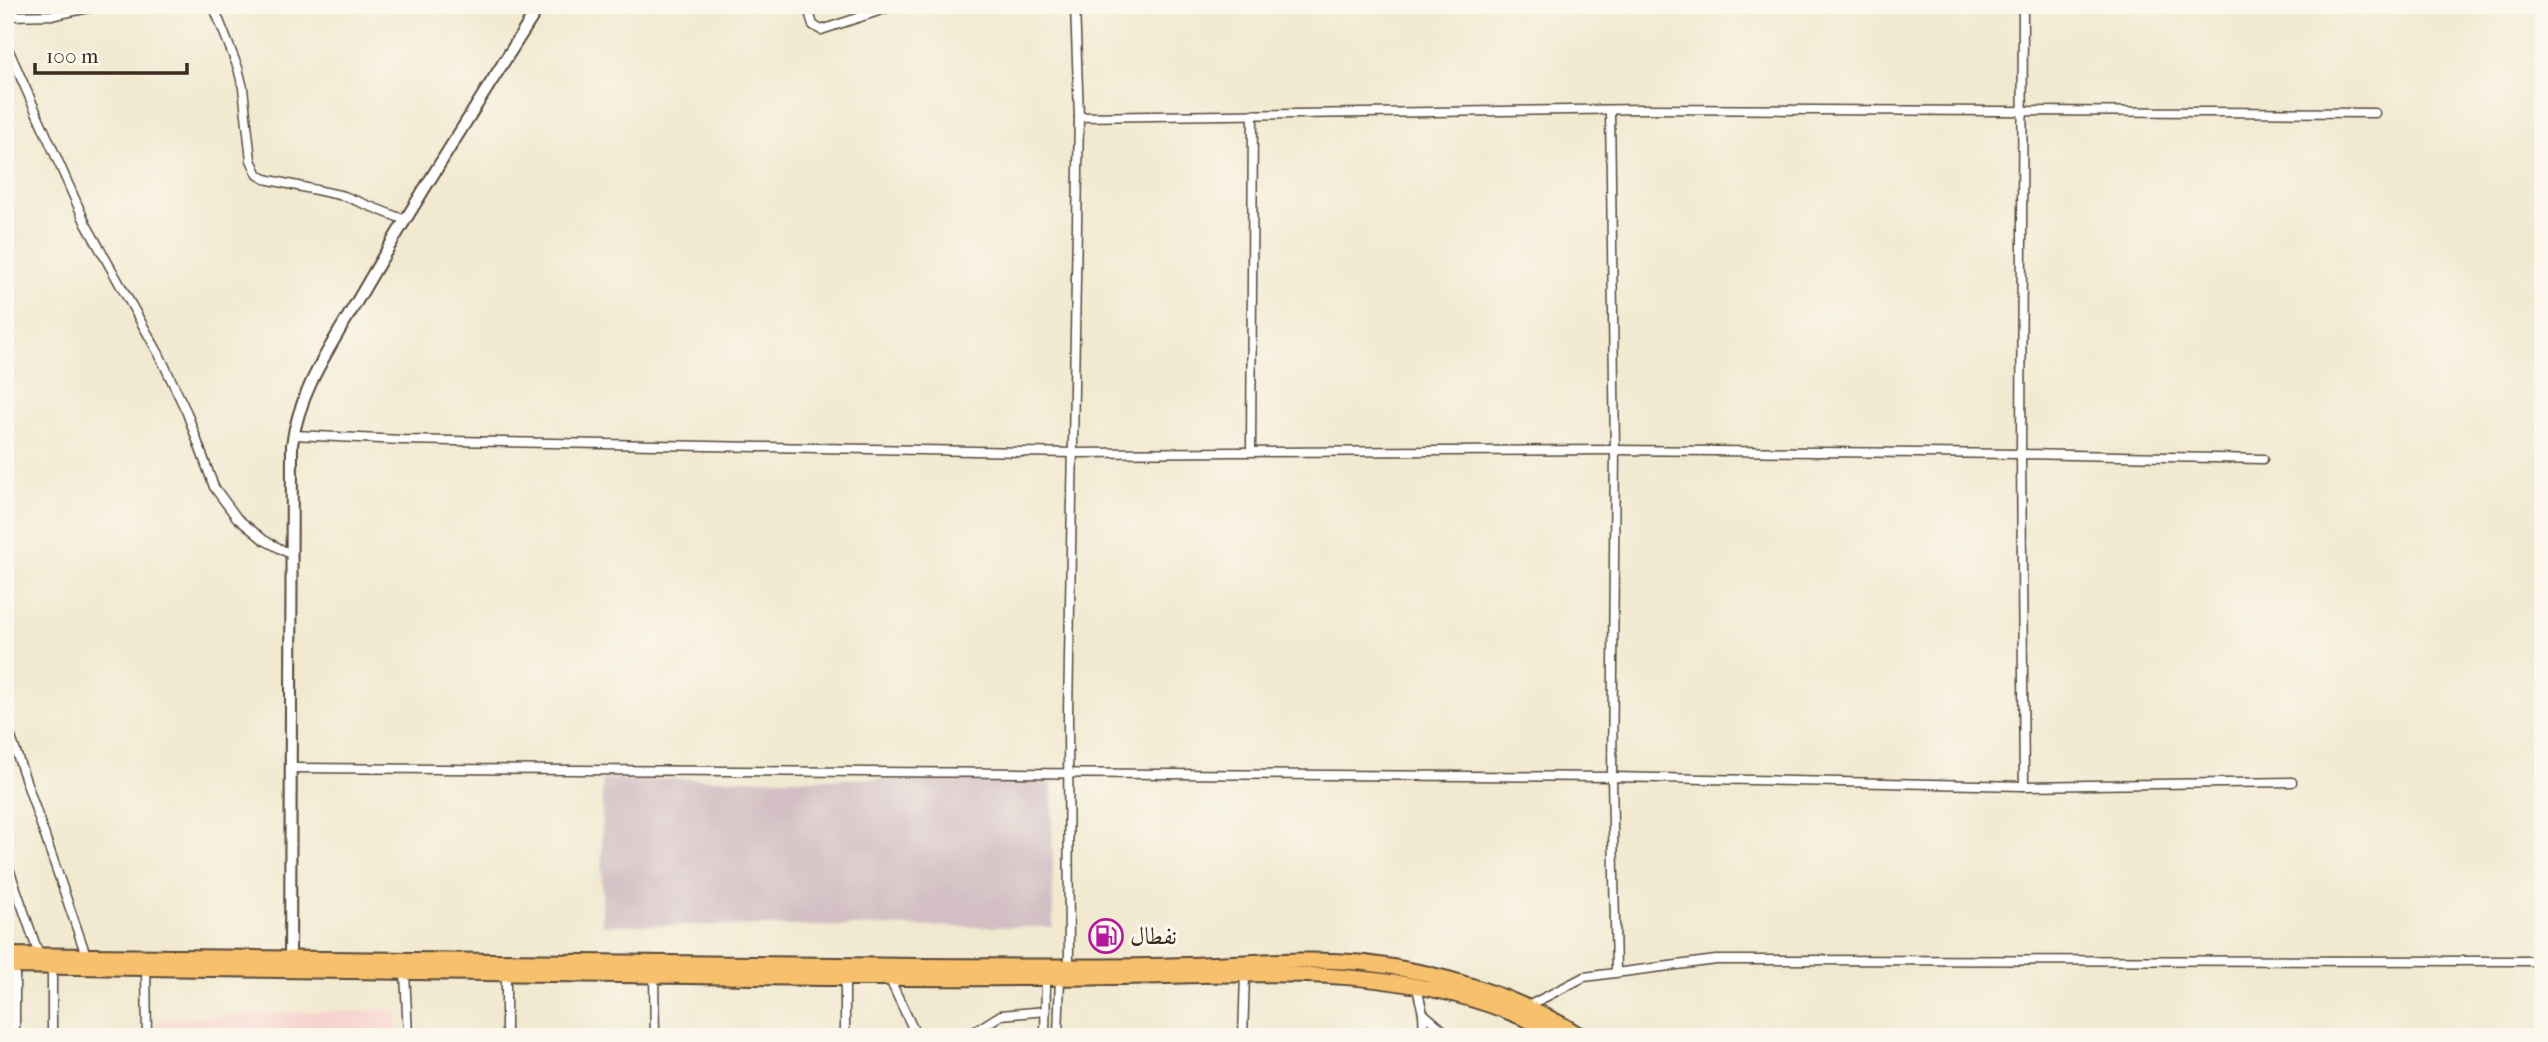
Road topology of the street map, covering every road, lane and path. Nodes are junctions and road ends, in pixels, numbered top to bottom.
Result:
1 (7, 5) edge
2 (103, 5) edge
3 (213, 5) edge
4 (540, 5) edge
5 (807, 5) edge
6 (897, 5) edge
7 (1075, 5) edge
8 (2023, 5) edge
9 (9, 15) edge
10 (5, 42) edge
11 (1610, 111) junction
12 (2023, 112) junction
13 (2375, 113) dead end
14 (1253, 114) junction
15 (1079, 117) junction
16 (405, 220) junction
17 (293, 435) junction
18 (1615, 450) junction
19 (1251, 451) junction
20 (1073, 453) junction
21 (2021, 454) junction
22 (2263, 459) dead end
23 (292, 555) junction
24 (5, 720) edge
25 (292, 768) junction
26 (1069, 773) junction
27 (1612, 778) junction
28 (2292, 782) dead end
29 (2024, 786) junction
30 (5, 857) edge
31 (39, 955) junction
32 (86, 955) junction
33 (2543, 961) edge
34 (8, 962) edge
35 (290, 964) junction
36 (52, 966) junction
37 (146, 967) junction
38 (405, 971) junction
39 (1616, 972) junction
40 (506, 973) junction
41 (1058, 974) junction
42 (1245, 975) junction
43 (654, 976) junction
44 (845, 978) junction
45 (889, 978) junction
46 (1416, 984) junction
47 (1501, 1003) junction
48 (1528, 1006) junction
49 (1045, 1011) junction
50 (1423, 1013) junction
51 (15, 1037) edge
52 (52, 1037) edge
53 (147, 1037) edge
54 (408, 1037) edge
55 (506, 1037) edge
56 (655, 1037) edge
57 (845, 1037) edge
58 (917, 1037) edge
59 (966, 1037) edge
60 (1045, 1037) edge
61 (1058, 1037) edge
62 (1243, 1037) edge
63 (1424, 1037) edge
64 (1451, 1037) edge
65 (1562, 1037) edge
66 (1583, 1037) edge

1 - 9 street
2 - 9 street
3 - 16 street
4 - 16 street
5 - 6 street
7 - 15 street
8 - 12 street
10 - 23 street
11 - 12 street
11 - 14 street
11 - 18 street
12 - 13 street
12 - 21 street
14 - 15 street
14 - 19 street
15 - 20 street
16 - 17 street
17 - 20 street
17 - 23 street
18 - 19 street
18 - 21 street
18 - 27 street
19 - 20 street
20 - 26 street
21 - 22 street
21 - 29 street
23 - 25 street
24 - 32 street
25 - 26 street
25 - 35 street
26 - 27 street
26 - 41 street
27 - 29 street
27 - 39 street
28 - 29 street
30 - 31 street
31 - 32 main road
31 - 34 main road
32 - 35 main road
33 - 39 street
34 - 36 main road
34 - 51 street
35 - 37 main road
35 - 38 main road
35 - 41 main road
36 - 37 main road
36 - 52 street
37 - 53 street
38 - 40 main road
38 - 54 street
39 - 48 street
40 - 43 main road
40 - 55 street
41 - 42 main road
41 - 45 main road
41 - 47 main road
41 - 49 street
41 - 61 street
42 - 46 main road
42 - 62 street
43 - 44 main road
43 - 56 street
44 - 45 main road
44 - 57 street
45 - 58 street
46 - 47 main road
46 - 50 street
47 - 48 main road
47 - 65 main road
48 - 66 main road
49 - 59 street
49 - 60 street
50 - 63 street
50 - 64 street

